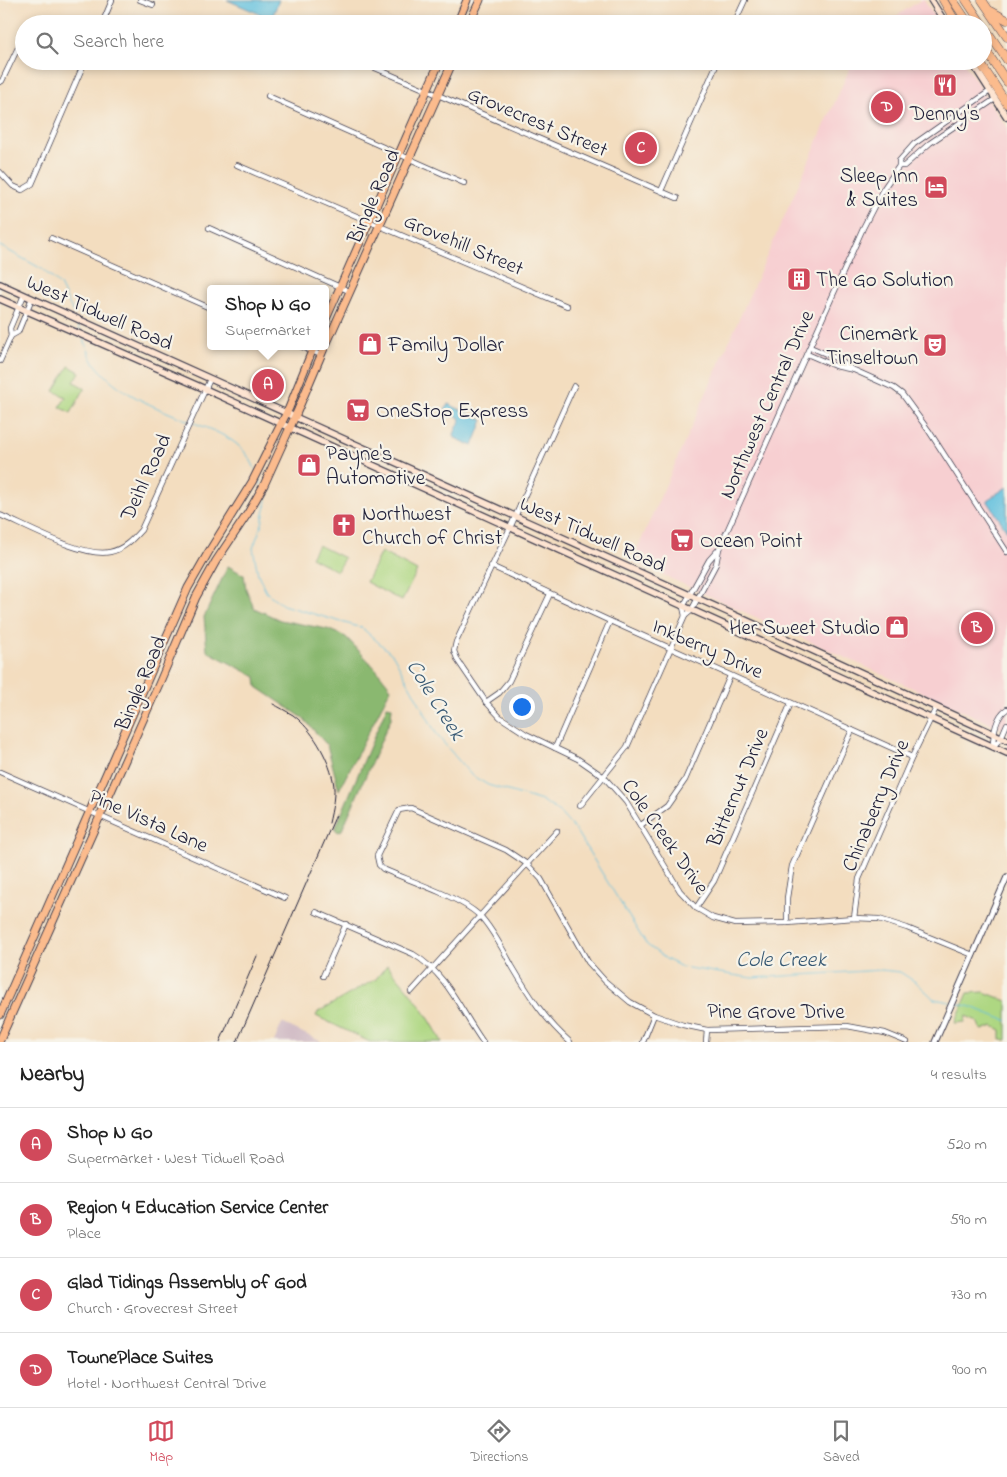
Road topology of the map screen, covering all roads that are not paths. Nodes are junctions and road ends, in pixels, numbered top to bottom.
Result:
1 (112, 0) edge
2 (140, 0) edge
3 (467, 0) edge
4 (480, 0) edge
5 (745, 0) edge
6 (931, 0) edge
7 (943, 0) edge
8 (953, 0) edge
9 (966, 0) edge
10 (982, 0) edge
11 (153, 5) dead end
12 (989, 10) junction
13 (106, 15) edge
14 (461, 15) edge
15 (473, 15) edge
16 (738, 15) edge
17 (940, 15) edge
18 (951, 15) edge
19 (963, 15) edge
20 (977, 15) edge
21 (1007, 20) edge
22 (1007, 36) edge
23 (992, 38) edge
24 (15, 54) edge
25 (992, 60) edge
26 (1007, 60) edge
27 (81, 70) edge
28 (380, 70) edge
29 (436, 70) edge
30 (449, 70) edge
31 (714, 70) edge
32 (977, 70) edge
33 (985, 70) edge
34 (0, 82) edge
35 (1007, 82) edge
36 (427, 90) junction
37 (990, 91) junction
38 (438, 95) junction
39 (268, 96) dead end
40 (995, 99) junction
41 (1007, 104) edge
42 (1007, 117) edge
43 (936, 127) junction
44 (941, 135) junction
45 (398, 156) junction
46 (409, 160) junction
47 (237, 165) dead end
48 (899, 166) junction
49 (0, 172) edge
50 (464, 183) dead end
51 (661, 191) junction
52 (677, 198) dead end
53 (370, 222) junction
54 (380, 226) junction
55 (209, 228) dead end
56 (51, 238) dead end
57 (0, 284) edge
58 (340, 286) junction
59 (349, 291) junction
60 (24, 295) junction
61 (32, 298) junction
62 (0, 299) edge
63 (567, 306) dead end
64 (207, 307) edge
65 (19, 308) junction
66 (27, 311) junction
67 (329, 312) edge
68 (11, 336) junction
69 (329, 337) edge
70 (810, 347) junction
71 (311, 350) edge
72 (315, 350) edge
73 (323, 350) edge
74 (154, 354) junction
75 (807, 354) junction
76 (321, 355) junction
77 (0, 362) edge
78 (150, 366) junction
79 (854, 370) junction
80 (210, 379) junction
81 (574, 386) dead end
82 (205, 389) junction
83 (286, 414) junction
84 (295, 417) junction
85 (281, 425) junction
86 (289, 428) junction
87 (376, 454) junction
88 (371, 465) junction
89 (434, 480) junction
90 (429, 492) junction
91 (0, 515) edge
92 (515, 517) junction
93 (228, 523) junction
94 (237, 528) junction
95 (510, 528) junction
96 (719, 550) junction
97 (1007, 552) edge
98 (491, 566) junction
99 (550, 594) junction
100 (690, 595) junction
101 (698, 599) junction
102 (683, 607) junction
103 (691, 611) junction
104 (684, 616) junction
105 (174, 620) junction
106 (610, 621) junction
107 (184, 624) junction
108 (670, 647) junction
109 (814, 651) junction
110 (810, 663) junction
111 (730, 676) junction
112 (486, 702) junction
113 (791, 703) junction
114 (936, 708) junction
115 (1007, 709) edge
116 (133, 714) junction
117 (144, 718) junction
118 (931, 719) junction
119 (1007, 724) edge
120 (852, 730) junction
121 (993, 734) junction
122 (1004, 739) edge
123 (992, 747) junction
124 (555, 748) junction
125 (1007, 753) edge
126 (912, 757) junction
127 (0, 772) edge
128 (604, 778) junction
129 (580, 806) dead end
130 (90, 812) junction
131 (101, 817) junction
132 (641, 825) junction
133 (557, 831) dead end
134 (527, 864) junction
135 (1007, 877) edge
136 (285, 898) dead end
137 (50, 902) junction
138 (60, 907) junction
139 (696, 908) junction
140 (316, 912) dead end
141 (480, 916) junction
142 (854, 918) junction
143 (788, 923) junction
144 (346, 924) junction
145 (973, 955) junction
146 (433, 968) junction
147 (322, 976) dead end
148 (10, 992) junction
149 (411, 992) dead end
150 (18, 998) junction
151 (0, 1015) edge
152 (654, 1015) junction
153 (707, 1030) junction
154 (0, 1040) edge
155 (483, 1042) edge
156 (570, 1042) edge
157 (643, 1042) edge
158 (706, 1042) edge
159 (907, 1042) edge
160 (935, 1042) edge

1 - 13 street
2 - 11 street
3 - 14 main road
4 - 15 main road
5 - 16 street
6 - 17 main road
7 - 18 highway
8 - 19 highway
9 - 20 highway
10 - 12 highway
12 - 21 highway
12 - 22 highway
23 - 26 highway
24 - 34 street
25 - 35 highway
27 - 49 street
28 - 36 street, Grovecrest Street
29 - 36 main road, Bingle Road
30 - 38 main road, Bingle Road
31 - 51 street
32 - 37 main road
33 - 41 highway
36 - 38 street, Grovecrest Street
36 - 45 main road, Bingle Road
37 - 40 main road
37 - 43 street, Northwest Central Drive
38 - 46 main road, Bingle Road
38 - 51 street, Grovecrest Street
39 - 45 street
40 - 42 main road
40 - 44 street, Northwest Central Drive
43 - 44 street
43 - 48 street, Northwest Central Drive
44 - 48 street, Northwest Central Drive
45 - 46 street
45 - 53 main road, Bingle Road
46 - 50 street
46 - 54 main road, Bingle Road
47 - 53 street, Grovehill Street
48 - 70 street, Northwest Central Drive
51 - 52 street, Grovecrest Street
53 - 54 street, Grovehill Street
53 - 58 main road, Bingle Road
54 - 59 main road, Bingle Road
54 - 63 street, Grovehill Street
55 - 58 street
56 - 64 street
57 - 60 main road, West Tidwell Road
58 - 59 street
58 - 67 main road, Bingle Road
59 - 69 main road, Bingle Road
60 - 61 main road, West Tidwell Road
60 - 65 street
61 - 66 street
61 - 74 main road, West Tidwell Road
62 - 65 main road, West Tidwell Road
65 - 66 main road, West Tidwell Road
65 - 68 street
66 - 68 street
66 - 78 main road, West Tidwell Road
68 - 77 street
70 - 75 street, Northwest Central Drive
70 - 79 street
71 - 83 main road, Bingle Road
72 - 76 street
73 - 76 main road, Bingle Road
74 - 78 main road
74 - 80 main road, West Tidwell Road
75 - 79 street
75 - 96 street, Northwest Central Drive
76 - 84 main road, Bingle Road
78 - 82 main road, West Tidwell Road
79 - 97 street
80 - 82 street, Deihl Road
80 - 83 main road, West Tidwell Road
81 - 92 street
82 - 85 main road, West Tidwell Road
82 - 91 street, Deihl Road
83 - 84 main road, West Tidwell Road
83 - 85 main road, Bingle Road
84 - 86 main road, Bingle Road
84 - 87 main road, West Tidwell Road
85 - 86 main road, West Tidwell Road
85 - 93 main road, Bingle Road
86 - 88 main road, West Tidwell Road
86 - 94 main road, Bingle Road
87 - 88 main road
87 - 89 main road, West Tidwell Road
88 - 90 main road, West Tidwell Road
89 - 90 main road
89 - 92 main road, West Tidwell Road
90 - 95 main road, West Tidwell Road
92 - 95 street
92 - 100 main road, West Tidwell Road
93 - 94 main road
93 - 105 main road, Bingle Road
94 - 107 main road, Bingle Road
95 - 98 street
95 - 102 main road, West Tidwell Road
96 - 100 street, Northwest Central Drive
96 - 101 street, Northwest Central Drive
98 - 99 street, Inkberry Drive
98 - 112 street, Cole Creek Drive
99 - 106 street, Inkberry Drive
99 - 112 street
100 - 101 main road, West Tidwell Road
100 - 102 street, Northwest Central Drive
101 - 103 street, Northwest Central Drive
101 - 109 main road, West Tidwell Road
102 - 103 main road, West Tidwell Road
102 - 104 street
103 - 104 street
103 - 110 main road, West Tidwell Road
104 - 108 street
105 - 107 main road
105 - 116 main road, Bingle Road
106 - 108 street, Inkberry Drive
106 - 124 street
107 - 117 main road, Bingle Road
108 - 111 street, Inkberry Drive
108 - 128 street
109 - 110 main road
109 - 114 main road, West Tidwell Road
110 - 118 main road, West Tidwell Road
111 - 113 street, Inkberry Drive
111 - 132 street
112 - 124 street, Cole Creek Drive
113 - 120 street, Inkberry Drive
113 - 139 street, Bitternut Drive
114 - 118 street, Chinaberry Drive
114 - 121 main road, West Tidwell Road
115 - 121 street
116 - 117 main road
116 - 130 main road, Bingle Road
117 - 131 main road, Bingle Road
118 - 123 main road, West Tidwell Road
118 - 126 street, Chinaberry Drive
119 - 122 street
120 - 126 street, Inkberry Drive
120 - 143 street
121 - 122 main road, West Tidwell Road
121 - 123 street
122 - 123 street
123 - 125 main road, West Tidwell Road
124 - 128 street, Cole Creek Drive
126 - 142 street, Chinaberry Drive
127 - 130 street, Pine Vista Lane
128 - 129 street
128 - 132 street, Cole Creek Drive
130 - 131 street, Pine Vista Lane
130 - 137 main road, Bingle Road
131 - 136 street, Pine Vista Lane
131 - 138 main road, Bingle Road
132 - 139 street, Cole Creek Drive
133 - 134 street
134 - 141 street
134 - 141 street, Pine Grove Drive
134 - 152 street, Pine Grove Drive
135 - 145 street
137 - 138 main road
137 - 148 main road, Bingle Road
138 - 150 main road, Bingle Road
139 - 143 street, Cole Creek Drive
140 - 144 street
141 - 146 street
141 - 156 street
142 - 143 street, Cole Creek Drive
142 - 145 street, Cole Creek Drive
144 - 146 street
144 - 147 street
145 - 160 street
146 - 149 street
146 - 155 street
148 - 150 main road
148 - 151 main road, Bingle Road
150 - 154 main road, Bingle Road
152 - 153 street, Pine Grove Drive
152 - 157 street
153 - 158 street
153 - 159 street, Pine Grove Drive

